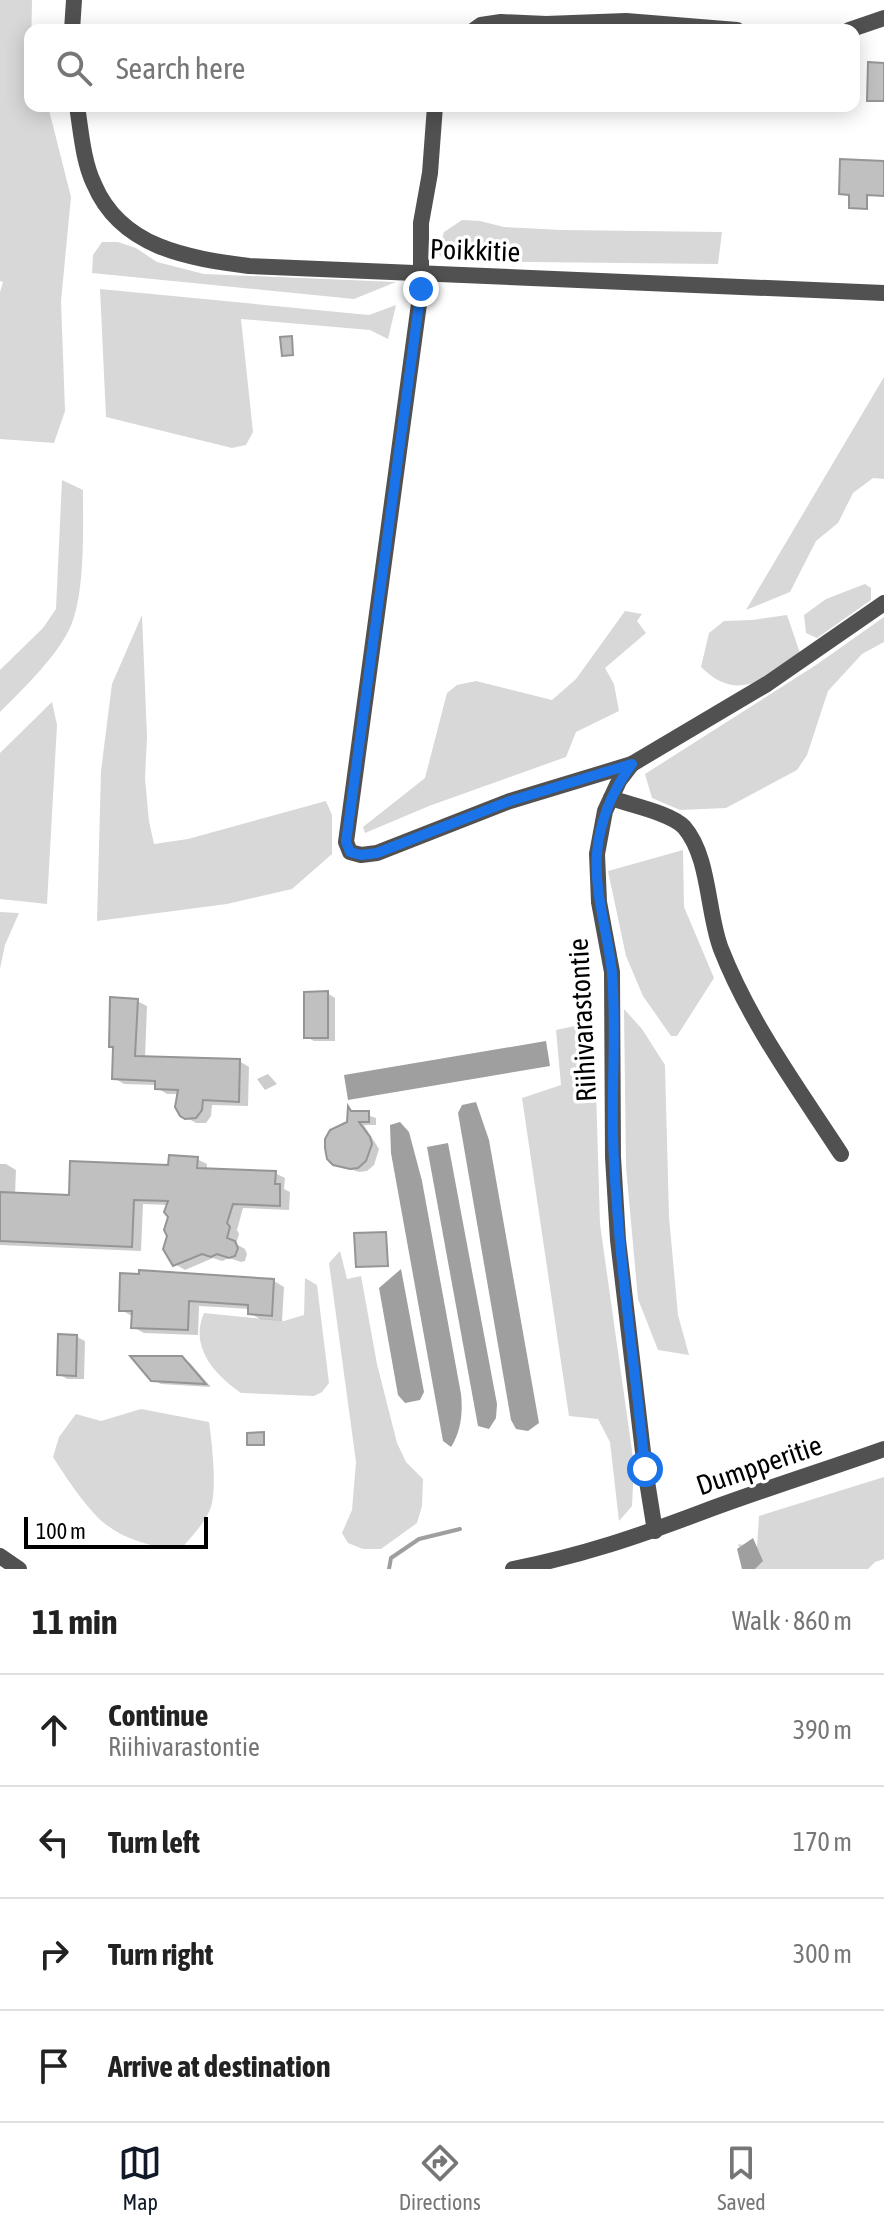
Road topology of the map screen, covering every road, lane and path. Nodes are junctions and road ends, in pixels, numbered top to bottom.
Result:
1 (74, 0) edge
2 (884, 18) edge
3 (72, 24) edge
4 (488, 24) edge
5 (546, 24) edge
6 (546, 24) edge
7 (663, 24) edge
8 (860, 26) edge
9 (78, 112) edge
10 (435, 112) edge
11 (422, 274) junction
12 (884, 293) edge
13 (884, 603) edge
14 (632, 764) junction
15 (611, 798) junction
16 (841, 1154) dead end
17 (884, 1449) edge
18 (655, 1531) junction
19 (0, 1556) edge
20 (19, 1569) edge
21 (513, 1569) edge

1 - 3 street
2 - 8 street
4 - 5 street
6 - 7 street
9 - 11 street, Poikkitie
10 - 11 street
11 - 12 street, Poikkitie
11 - 14 street
13 - 14 street, Riihivarastontie
14 - 15 street, Riihivarastontie
15 - 16 street
15 - 18 street, Riihivarastontie
17 - 18 street, Dumpperitie
18 - 21 street, Dumpperitie
19 - 20 street

